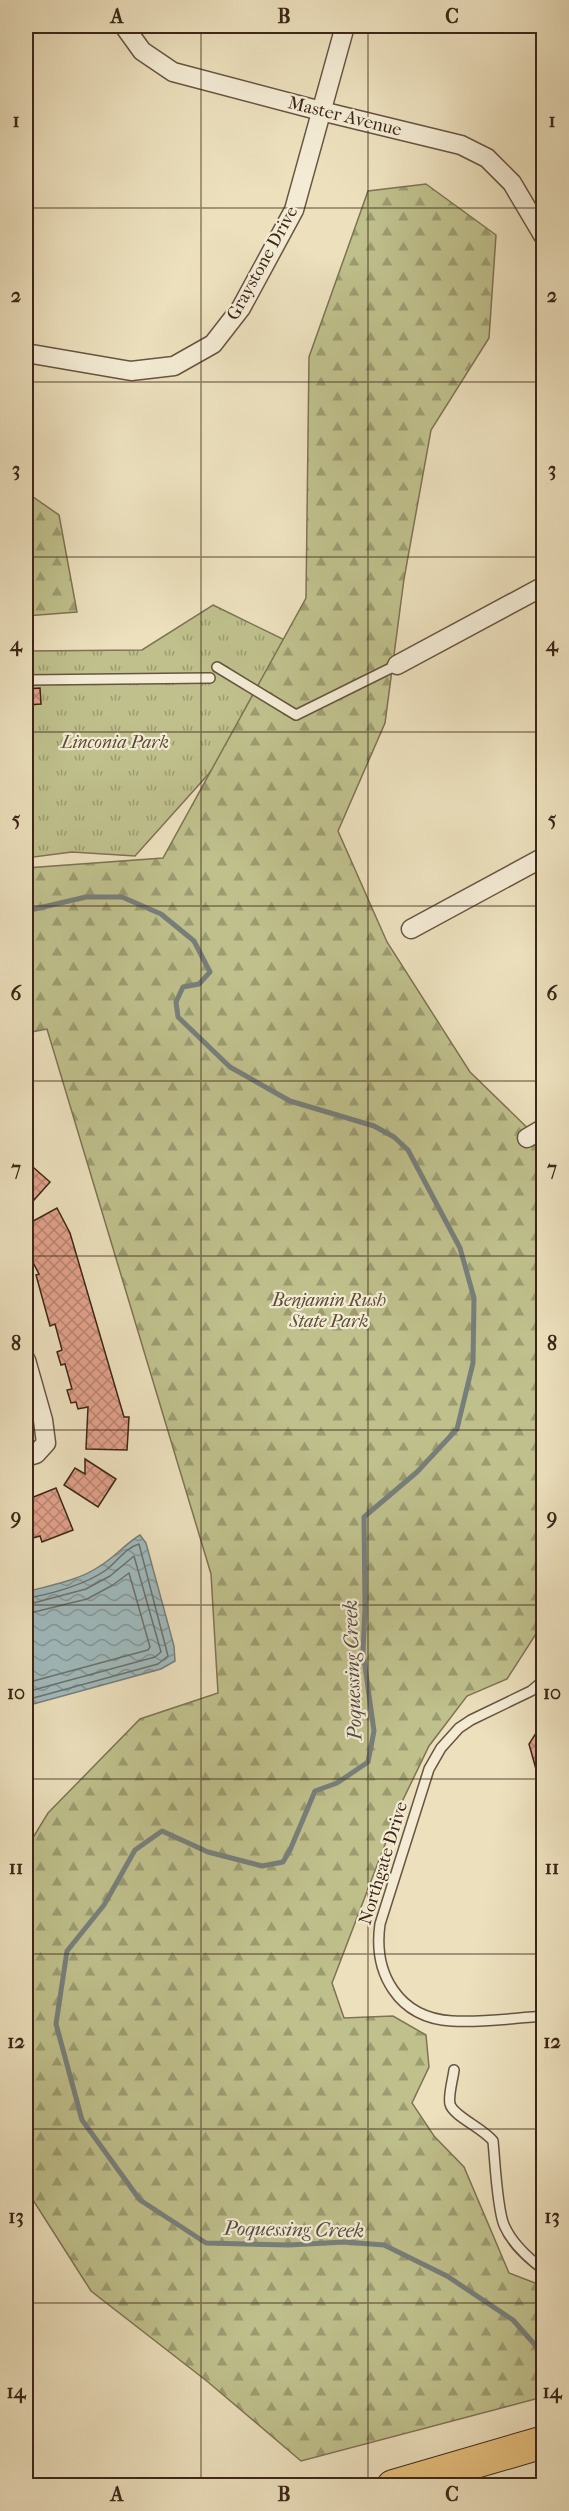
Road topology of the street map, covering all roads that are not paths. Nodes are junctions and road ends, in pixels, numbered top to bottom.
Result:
1 (124, 26) edge
2 (345, 26) edge
3 (321, 111) junction
4 (543, 237) edge
5 (26, 353) edge
6 (543, 586) edge
7 (397, 665) joint
8 (217, 667) dead end
9 (210, 678) dead end
10 (26, 680) edge
11 (543, 856) edge
12 (411, 929) dead end
13 (543, 1128) edge
14 (527, 1138) dead end
15 (26, 1360) edge
16 (26, 1457) edge
17 (543, 1680) edge
18 (543, 2016) edge
19 (454, 2070) dead end
20 (543, 2270) edge
21 (543, 2442) edge
22 (393, 2486) edge

1 - 3 street, Master Avenue
2 - 3 street, Graystone Drive
3 - 4 street, Master Avenue
3 - 5 street, Graystone Drive
6 - 7 street
7 - 8 lane
9 - 10 lane
11 - 12 street
13 - 14 street
15 - 16 street
17 - 18 lane, Northgate Drive
19 - 20 lane
21 - 22 highway

